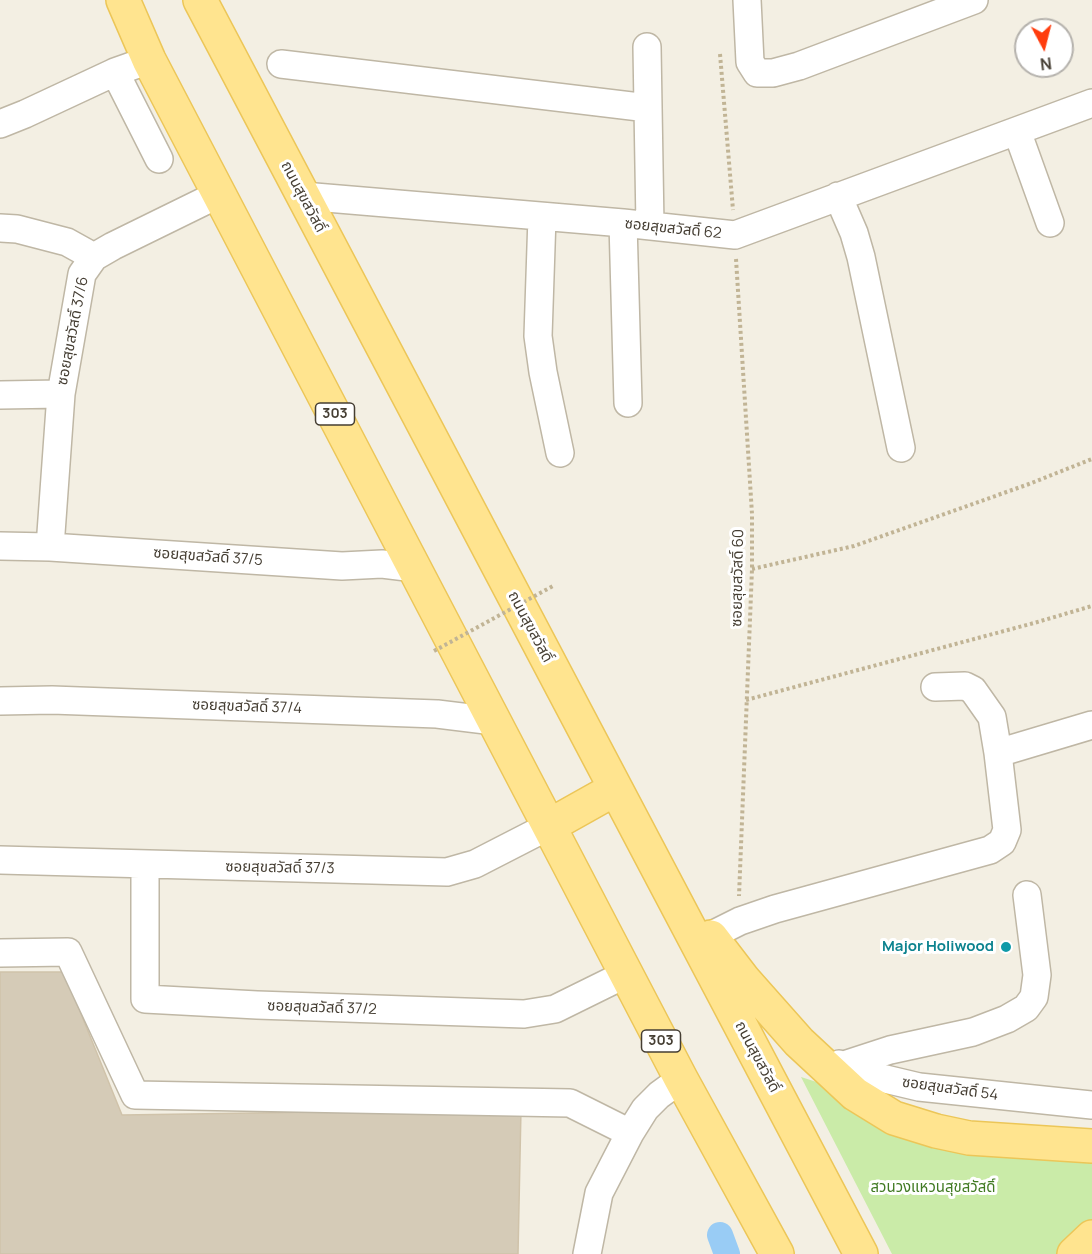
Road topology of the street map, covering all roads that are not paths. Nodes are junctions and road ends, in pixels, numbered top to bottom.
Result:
1 (123, 0) edge
2 (200, 0) edge
3 (747, 0) edge
4 (974, 0) edge
5 (647, 47) dead end
6 (149, 60) junction
7 (281, 64) dead end
8 (115, 72) junction
9 (1092, 103) edge
10 (648, 108) junction
11 (0, 124) edge
12 (1017, 131) junction
13 (159, 159) dead end
14 (219, 194) junction
15 (303, 196) junction
16 (838, 196) junction
17 (542, 217) junction
18 (623, 223) junction
19 (1050, 223) dead end
20 (650, 226) junction
21 (0, 228) edge
22 (94, 257) junction
23 (61, 394) junction
24 (0, 395) edge
25 (628, 403) dead end
26 (901, 448) dead end
27 (560, 453) dead end
28 (0, 546) edge
29 (50, 547) junction
30 (415, 568) junction
31 (935, 687) dead end
32 (0, 701) edge
33 (494, 721) junction
34 (1092, 725) edge
35 (998, 753) junction
36 (615, 789) junction
37 (549, 826) junction
38 (0, 861) edge
39 (146, 864) junction
40 (667, 886) junction
41 (1027, 895) dead end
42 (710, 936) junction
43 (0, 953) edge
44 (626, 974) junction
45 (813, 1055) junction
46 (844, 1065) junction
47 (681, 1079) junction
48 (1092, 1105) edge
49 (630, 1133) junction
50 (1092, 1146) edge
51 (1092, 1237) edge
52 (588, 1254) edge
53 (777, 1254) edge
54 (861, 1254) edge
55 (1074, 1254) edge

1 - 6 main road, 303
2 - 15 main road, ถนนสุขสวัสดิ์
3 - 4 street
5 - 10 street
6 - 8 street
6 - 14 main road, 303
7 - 10 street
8 - 11 street
8 - 13 street
9 - 12 street, ซอยสุขสวัสดิ์ 62
10 - 20 street
12 - 16 street, ซอยสุขสวัสดิ์ 62
12 - 19 street
14 - 22 street, ซอยสุขสวัสดิ์ 37/6
14 - 30 main road, 303
15 - 17 street, ซอยสุขสวัสดิ์ 62
15 - 36 main road, ถนนสุขสวัสดิ์
16 - 20 street, ซอยสุขสวัสดิ์ 62
16 - 26 street
17 - 18 street, ซอยสุขสวัสดิ์ 62
17 - 27 street
18 - 20 street, ซอยสุขสวัสดิ์ 62
18 - 25 street
21 - 22 street
22 - 23 street, ซอยสุขสวัสดิ์ 37/6
23 - 24 street
23 - 29 street, ซอยสุขสวัสดิ์ 37/6
28 - 29 street, ซอยสุขสวัสดิ์ 37/5
29 - 30 street, ซอยสุขสวัสดิ์ 37/5
30 - 33 main road, 303
31 - 35 street
32 - 33 street, ซอยสุขสวัสดิ์ 37/4
33 - 37 main road, 303
34 - 35 street
35 - 42 street
36 - 37 main road
36 - 40 main road, ถนนสุขสวัสดิ์
37 - 39 street, ซอยสุขสวัสดิ์ 37/3
37 - 44 main road, 303
38 - 39 street, ซอยสุขสวัสดิ์ 37/3
39 - 44 street, ซอยสุขสวัสดิ์ 37/2
40 - 42 main road
40 - 54 main road, ถนนสุขสวัสดิ์
41 - 46 street
42 - 45 main road
43 - 49 street
44 - 47 main road, 303
45 - 46 street, ซอยสุขสวัสดิ์ 54
45 - 50 main road
46 - 48 street, ซอยสุขสวัสดิ์ 54
47 - 49 street
47 - 53 main road, 303
49 - 52 street
51 - 55 main road

